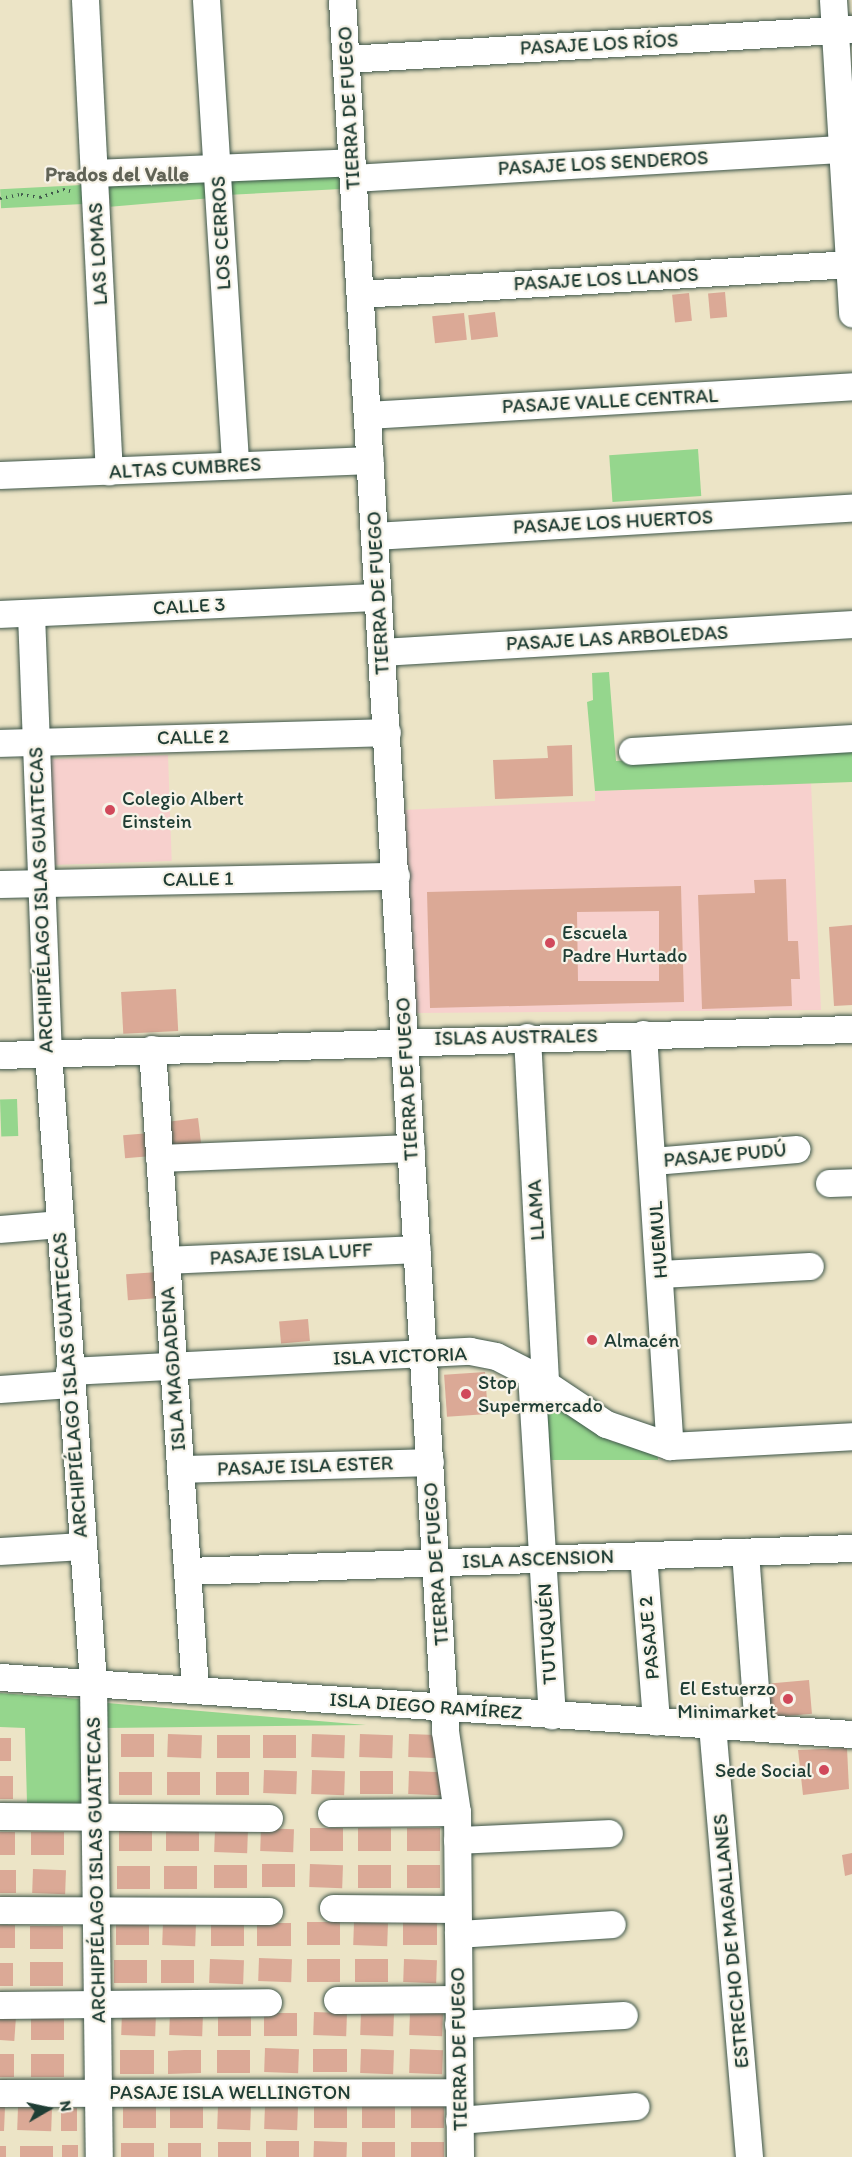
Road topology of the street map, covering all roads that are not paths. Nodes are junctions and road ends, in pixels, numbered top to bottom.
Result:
1 (85, 0) edge
2 (206, 0) edge
3 (342, 0) edge
4 (833, 0) edge
5 (843, 29) edge
6 (346, 59) junction
7 (847, 149) edge
8 (217, 168) junction
9 (353, 170) junction
10 (88, 184) junction
11 (851, 264) edge
12 (360, 294) junction
13 (852, 313) edge
14 (852, 386) edge
15 (368, 415) junction
16 (370, 460) junction
17 (235, 465) junction
18 (110, 471) junction
19 (0, 475) edge
20 (852, 508) edge
21 (375, 536) junction
22 (378, 597) junction
23 (0, 614) edge
24 (31, 614) junction
25 (852, 624) edge
26 (382, 652) junction
27 (387, 732) junction
28 (852, 738) edge
29 (34, 741) junction
30 (0, 742) edge
31 (632, 751) dead end
32 (396, 876) junction
33 (39, 882) junction
34 (0, 884) edge
35 (852, 1029) edge
36 (643, 1034) junction
37 (527, 1037) junction
38 (405, 1040) junction
39 (152, 1049) junction
40 (48, 1053) junction
41 (0, 1055) edge
42 (411, 1148) junction
43 (797, 1149) dead end
44 (159, 1158) junction
45 (653, 1161) junction
46 (59, 1224) junction
47 (0, 1229) edge
48 (417, 1249) junction
49 (166, 1260) junction
50 (810, 1266) dead end
51 (660, 1274) junction
52 (423, 1354) junction
53 (173, 1366) junction
54 (70, 1377) junction
55 (538, 1378) junction
56 (0, 1389) edge
57 (852, 1436) edge
58 (670, 1446) junction
59 (429, 1462) junction
60 (180, 1469) junction
61 (81, 1545) junction
62 (852, 1548) edge
63 (0, 1551) edge
64 (745, 1552) junction
65 (643, 1555) junction
66 (543, 1559) junction
67 (435, 1563) junction
68 (187, 1572) junction
69 (0, 1677) edge
70 (93, 1683) junction
71 (195, 1689) junction
72 (445, 1707) junction
73 (552, 1715) junction
74 (656, 1721) junction
75 (712, 1725) junction
76 (758, 1728) junction
77 (852, 1734) edge
78 (457, 1812) junction
79 (332, 1813) dead end
80 (0, 1816) edge
81 (95, 1816) junction
82 (269, 1818) dead end
83 (609, 1833) dead end
84 (457, 1840) junction
85 (333, 1908) dead end
86 (0, 1910) edge
87 (96, 1910) junction
88 (269, 1911) dead end
89 (458, 1921) junction
90 (612, 1924) dead end
91 (337, 2000) dead end
92 (268, 2002) dead end
93 (97, 2004) junction
94 (0, 2005) edge
95 (458, 2012) junction
96 (624, 2014) dead end
97 (99, 2092) junction
98 (459, 2092) junction
99 (0, 2093) edge
100 (634, 2106) dead end
101 (459, 2120) junction
102 (99, 2157) edge
103 (460, 2157) edge
104 (749, 2157) edge

1 - 10 street, LAS LOMAS
2 - 8 street, LOS CERROS
3 - 6 street, TIERRA DE FUEGO
4 - 5 street
5 - 6 street, PASAJE LOS RÍOS
5 - 7 street
6 - 9 street, TIERRA DE FUEGO
7 - 9 street, PASAJE LOS SENDEROS
7 - 11 street
8 - 9 street, PASAJE LOS SENDEROS
8 - 10 street, PASAJE LOS SENDEROS
8 - 17 street, LOS CERROS
9 - 12 street, TIERRA DE FUEGO
10 - 18 street, LAS LOMAS
11 - 12 street, PASAJE LOS LLANOS
11 - 13 street
12 - 15 street, TIERRA DE FUEGO
14 - 15 street, PASAJE VALLE CENTRAL
15 - 16 street, TIERRA DE FUEGO
16 - 17 street, ALTAS CUMBRES
16 - 21 street, TIERRA DE FUEGO
17 - 18 street, ALTAS CUMBRES
18 - 19 street, ALTAS CUMBRES
20 - 21 street, PASAJE LOS HUERTOS
21 - 22 street, TIERRA DE FUEGO
22 - 24 street, CALLE 3
22 - 26 street, TIERRA DE FUEGO
23 - 24 street, CALLE 3
24 - 29 street, ARCHIPIÉLAGO ISLAS GUAITECAS
25 - 26 street, PASAJE LAS ARBOLEDAS
26 - 27 street, TIERRA DE FUEGO
27 - 29 street, CALLE 2
27 - 32 street, TIERRA DE FUEGO
28 - 31 street
29 - 30 street, CALLE 2
29 - 33 street, ARCHIPIÉLAGO ISLAS GUAITECAS
32 - 33 street, CALLE 1
32 - 38 street, TIERRA DE FUEGO
33 - 34 street, CALLE 1
33 - 40 street, ARCHIPIÉLAGO ISLAS GUAITECAS
35 - 36 street, ISLAS AUSTRALES
36 - 37 street, ISLAS AUSTRALES
36 - 45 street, HUEMUL
37 - 38 street, ISLAS AUSTRALES
37 - 55 street, LLAMA
38 - 39 street, ISLAS AUSTRALES
38 - 42 street, TIERRA DE FUEGO
39 - 40 street, ISLAS AUSTRALES
39 - 44 street, ISLA MAGDADENA
40 - 41 street, ISLAS AUSTRALES
40 - 46 street, ARCHIPIÉLAGO ISLAS GUAITECAS
42 - 44 street
42 - 48 street, TIERRA DE FUEGO
43 - 45 street, PASAJE PUDÚ
44 - 49 street, ISLA MAGDADENA
45 - 51 street, HUEMUL
46 - 47 street
46 - 54 street, ARCHIPIÉLAGO ISLAS GUAITECAS
48 - 49 street, PASAJE ISLA LUFF
48 - 52 street, TIERRA DE FUEGO
49 - 53 street, ISLA MAGDADENA
50 - 51 street
51 - 58 street, HUEMUL
52 - 53 street, ISLA VICTORIA
52 - 55 street, ISLA VICTORIA
52 - 59 street, TIERRA DE FUEGO
53 - 54 street, ISLA VICTORIA
53 - 60 street, ISLA MAGDADENA
54 - 56 street, ISLA VICTORIA
54 - 61 street, ARCHIPIÉLAGO ISLAS GUAITECAS
55 - 58 street, ISLA VICTORIA
55 - 66 street, TUTUQUÉN
57 - 58 street, ISLA VICTORIA
59 - 60 street, PASAJE ISLA ESTER
59 - 67 street, TIERRA DE FUEGO
60 - 68 street, ISLA MAGDADENA
61 - 63 street
61 - 70 street, ARCHIPIÉLAGO ISLAS GUAITECAS
62 - 64 street, ISLA ASCENSION
64 - 65 street, ISLA ASCENSION
64 - 76 street
65 - 66 street, ISLA ASCENSION
65 - 74 street, PASAJE 2
66 - 67 street, ISLA ASCENSION
66 - 73 street, TUTUQUÉN
67 - 68 street, ISLA ASCENSION
67 - 72 street, TIERRA DE FUEGO
68 - 71 street, ISLA MAGDADENA
69 - 70 street, ISLA DIEGO RAMÍREZ
70 - 71 street, ISLA DIEGO RAMÍREZ
70 - 81 street, ARCHIPIÉLAGO ISLAS GUAITECAS
71 - 72 street, ISLA DIEGO RAMÍREZ
72 - 73 street, ISLA DIEGO RAMÍREZ
72 - 78 street, TIERRA DE FUEGO
73 - 74 street, ISLA DIEGO RAMÍREZ
74 - 75 street, ISLA DIEGO RAMÍREZ
75 - 76 street, ISLA DIEGO RAMÍREZ
75 - 104 street, ESTRECHO DE MAGALLANES
76 - 77 street, ISLA DIEGO RAMÍREZ
78 - 79 street
78 - 84 street, TIERRA DE FUEGO
80 - 81 street
81 - 82 street
81 - 87 street, ARCHIPIÉLAGO ISLAS GUAITECAS
83 - 84 street
84 - 89 street, TIERRA DE FUEGO
85 - 89 street
86 - 87 street
87 - 88 street
87 - 93 street, ARCHIPIÉLAGO ISLAS GUAITECAS
89 - 90 street
89 - 95 street, TIERRA DE FUEGO
91 - 95 street
92 - 93 street
93 - 94 street
93 - 97 street, ARCHIPIÉLAGO ISLAS GUAITECAS
95 - 96 street
95 - 98 street, TIERRA DE FUEGO
97 - 98 street, PASAJE ISLA WELLINGTON
97 - 99 street, PASAJE ISLA WELLINGTON
97 - 102 street, ARCHIPIÉLAGO ISLAS GUAITECAS
98 - 101 street, TIERRA DE FUEGO
100 - 101 street
101 - 103 street, TIERRA DE FUEGO

